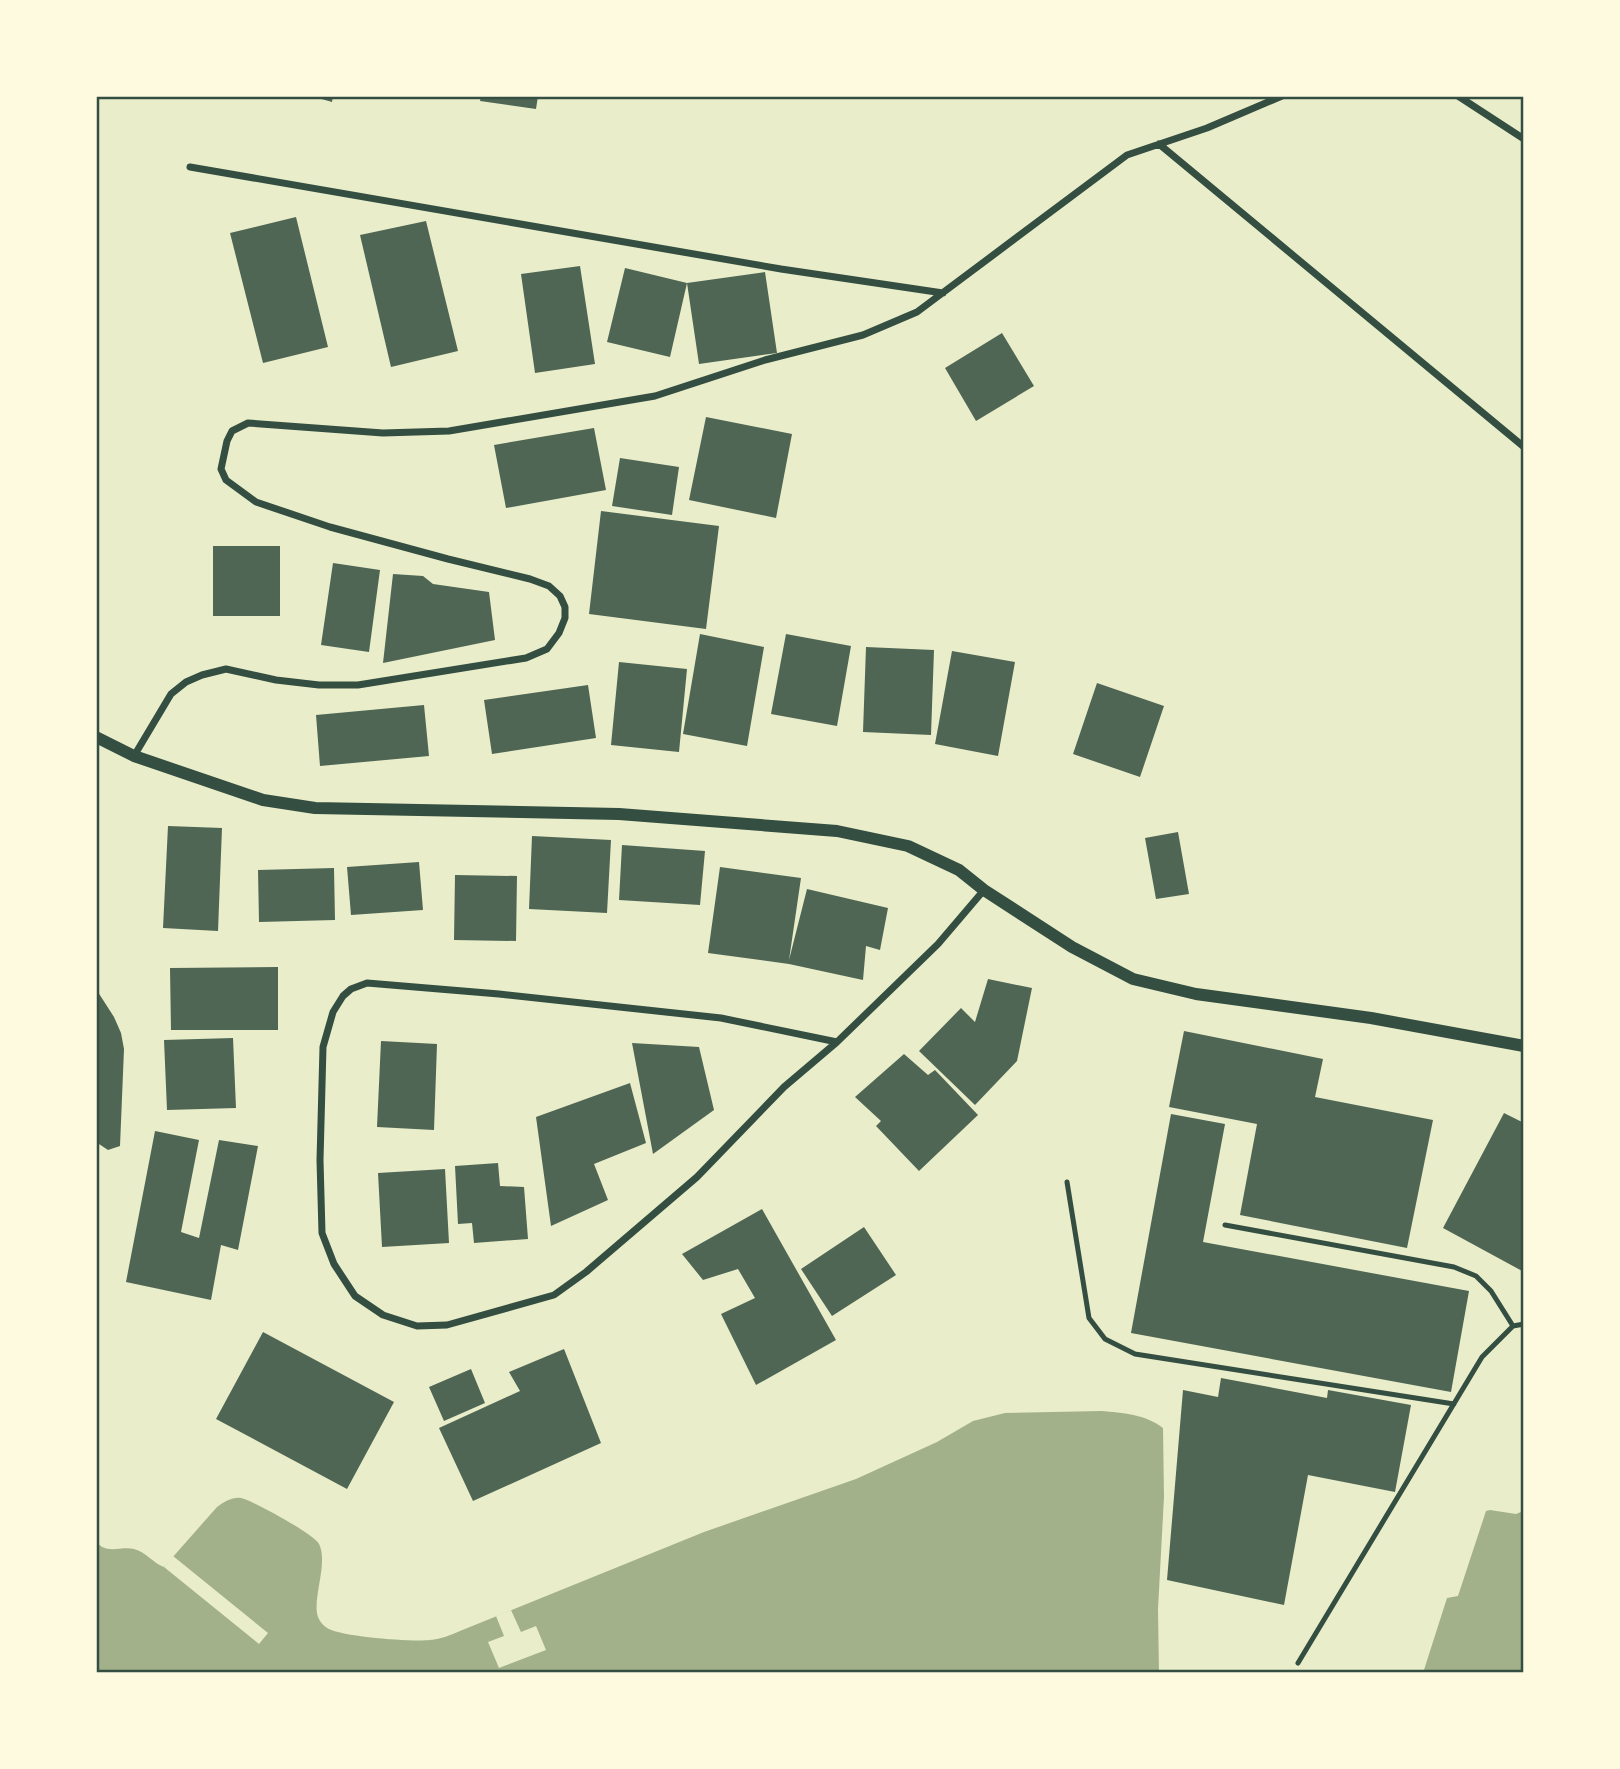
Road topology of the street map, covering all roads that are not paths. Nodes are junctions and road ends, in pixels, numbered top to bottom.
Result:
1 (1282, 96) edge
2 (1458, 96) edge
3 (1524, 139) edge
4 (1159, 144) junction
5 (190, 167) dead end
6 (943, 293) junction
7 (1524, 447) edge
8 (96, 737) edge
9 (134, 756) junction
10 (984, 890) junction
11 (837, 1042) junction
12 (1524, 1046) edge
13 (1067, 1182) dead end
14 (1225, 1225) dead end
15 (1524, 1324) edge
16 (1513, 1326) junction
17 (1454, 1404) junction
18 (1298, 1663) dead end

1 - 4 street
2 - 3 street
4 - 6 street
4 - 7 street
5 - 6 street
6 - 9 street
8 - 9 street
9 - 10 street
10 - 11 street
10 - 12 street
11 - 11 street
13 - 17 lane
14 - 16 lane
15 - 16 lane
16 - 17 lane
17 - 18 lane

